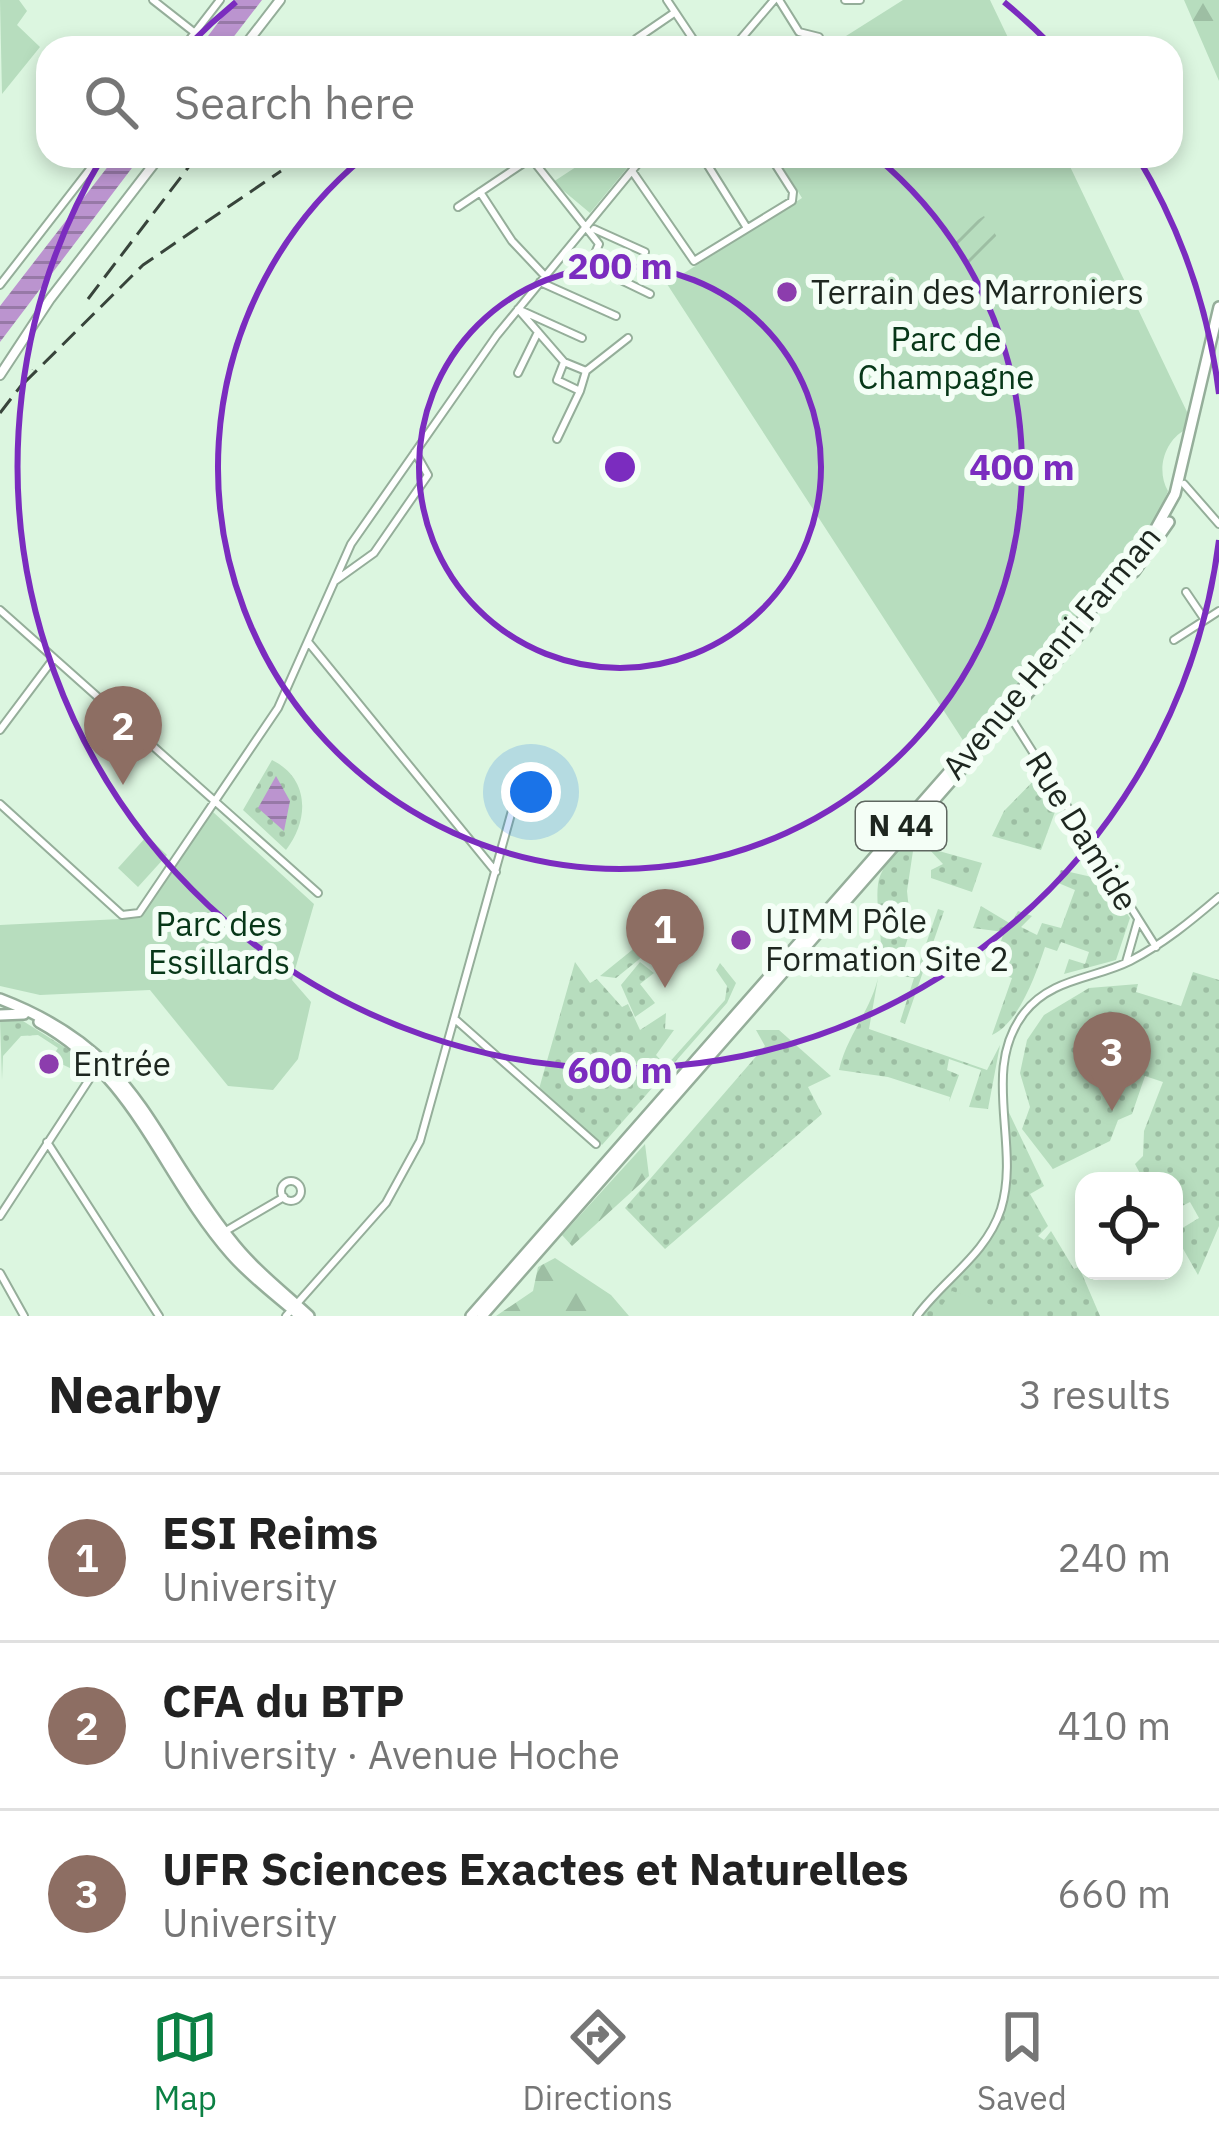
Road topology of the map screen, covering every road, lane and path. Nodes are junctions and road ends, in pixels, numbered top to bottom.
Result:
1 (153, 0) edge
2 (220, 0) edge
3 (280, 0) edge
4 (667, 0) edge
5 (777, 0) edge
6 (845, 0) edge
7 (860, 0) edge
8 (675, 12) junction
9 (195, 33) junction
10 (193, 36) edge
11 (252, 36) edge
12 (640, 36) edge
13 (691, 36) edge
14 (744, 36) edge
15 (815, 36) edge
16 (91, 168) edge
17 (151, 168) edge
18 (516, 168) edge
19 (539, 168) edge
20 (634, 168) edge
21 (709, 168) edge
22 (777, 168) edge
23 (632, 171) junction
24 (480, 192) junction
25 (458, 207) dead end
26 (590, 225) junction
27 (747, 228) junction
28 (565, 252) junction
29 (645, 252) dead end
30 (590, 265) junction
31 (543, 279) junction
32 (0, 285) edge
33 (650, 294) dead end
34 (1219, 307) edge
35 (518, 309) junction
36 (616, 316) dead end
37 (538, 332) junction
38 (1219, 332) edge
39 (582, 338) dead end
40 (628, 338) dead end
41 (564, 362) junction
42 (586, 371) junction
43 (518, 374) dead end
44 (0, 375) edge
45 (580, 391) junction
46 (557, 439) dead end
47 (415, 452) junction
48 (1182, 490) junction
49 (1219, 524) edge
50 (334, 581) junction
51 (1186, 592) dead end
52 (0, 610) edge
53 (1219, 611) edge
54 (1205, 620) junction
55 (1174, 640) dead end
56 (308, 641) junction
57 (54, 658) junction
58 (1009, 714) junction
59 (0, 730) edge
60 (523, 771) dead end
61 (217, 803) junction
62 (0, 804) edge
63 (496, 872) junction
64 (318, 892) dead end
65 (1219, 897) edge
66 (1138, 920) junction
67 (1156, 946) junction
68 (1126, 963) junction
69 (0, 999) edge
70 (19, 1012) junction
71 (0, 1015) edge
72 (453, 1028) junction
73 (475, 1034) junction
74 (99, 1065) junction
75 (47, 1142) junction
76 (596, 1144) dead end
77 (284, 1197) dead end
78 (0, 1216) edge
79 (224, 1232) junction
80 (0, 1273) edge
81 (294, 1311) edge
82 (24, 1316) edge
83 (159, 1316) edge
84 (309, 1316) edge
85 (471, 1316) edge
86 (482, 1316) edge
87 (917, 1316) edge

1 - 9 street
2 - 9 street
3 - 11 street
4 - 8 street
5 - 14 street
5 - 15 street
6 - 7 street
8 - 12 street
8 - 13 street
9 - 10 street
16 - 32 street
17 - 44 street
18 - 24 street
19 - 26 street
20 - 23 street
21 - 27 street
22 - 27 street
23 - 26 street
23 - 27 street
24 - 25 street
24 - 31 street
26 - 28 street
26 - 29 street
26 - 30 street
28 - 30 street
28 - 31 street
30 - 33 street
31 - 35 street
31 - 36 street
34 - 85 main road, Avenue Henri Farman / N 44
35 - 37 street
35 - 39 street
35 - 47 street
37 - 41 street
37 - 43 street
38 - 48 main road, N 44
40 - 42 street
41 - 42 street
41 - 45 street
42 - 45 street
45 - 46 street
47 - 50 street
47 - 50 street
48 - 49 street
48 - 58 main road, Avenue Henri Farman / N 44
50 - 56 street
51 - 54 street
52 - 57 street
53 - 54 street
54 - 55 street
56 - 61 street
56 - 63 street
57 - 59 street
57 - 61 street
58 - 66 street, Rue Damide
58 - 86 main road, Avenue Henri Farman / N 44
60 - 63 street
61 - 62 street
61 - 64 street
63 - 72 street
65 - 67 street
66 - 67 street, Rue Damide
66 - 68 street
67 - 68 street
68 - 87 street
69 - 70 street
69 - 79 main road
70 - 71 main road
70 - 74 main road
72 - 73 street
72 - 73 street
72 - 81 street
73 - 76 street
74 - 75 street
74 - 81 main road
75 - 78 street
75 - 83 street
77 - 79 street
79 - 81 main road
80 - 82 street
81 - 84 main road

